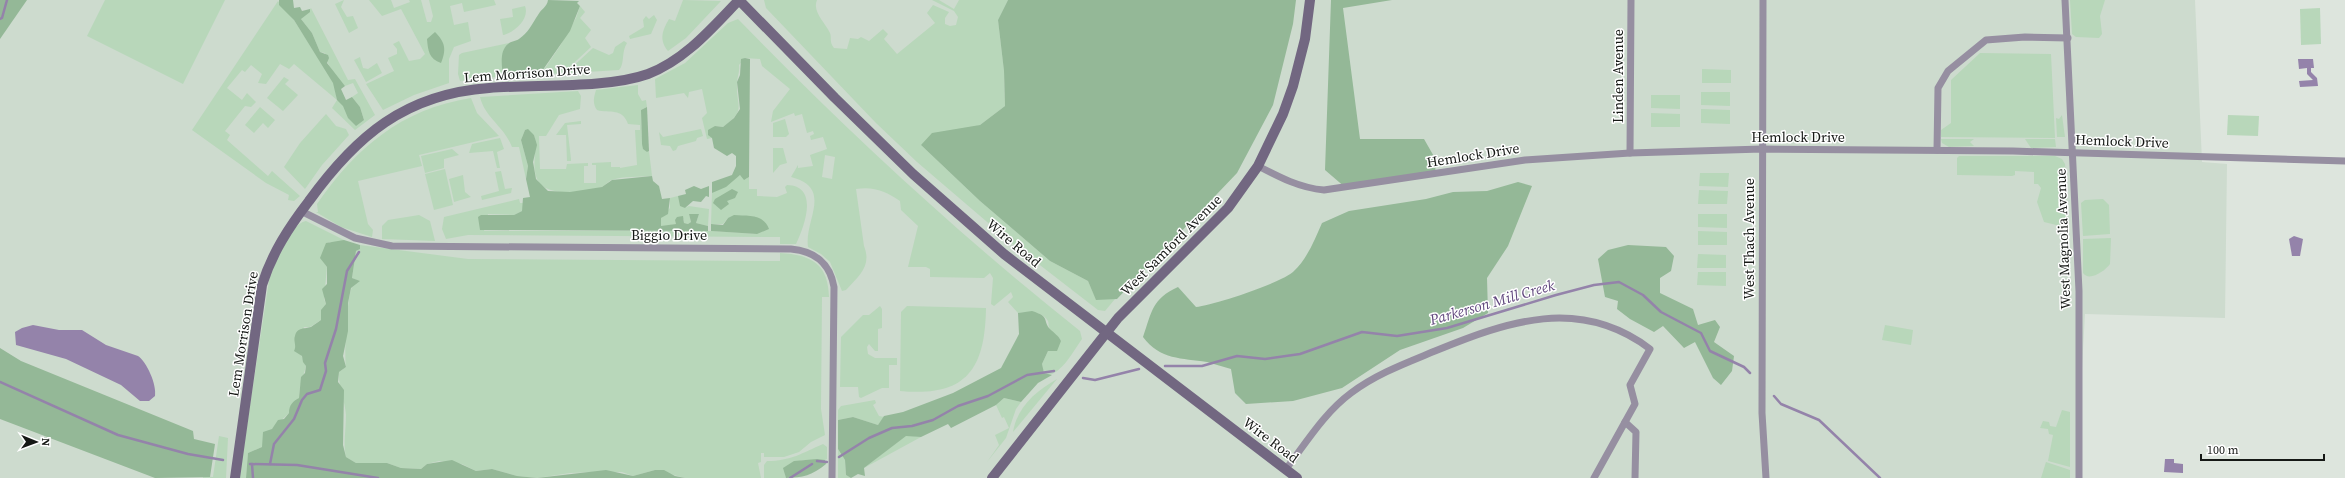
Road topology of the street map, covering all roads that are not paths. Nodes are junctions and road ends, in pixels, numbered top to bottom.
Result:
1 (739, 0) edge
2 (1310, 0) edge
3 (1631, 0) edge
4 (1763, 0) edge
5 (2066, 0) edge
6 (2068, 38) junction
7 (1762, 149) junction
8 (1937, 150) junction
9 (2072, 152) junction
10 (1630, 153) junction
11 (2345, 161) edge
12 (1258, 166) junction
13 (301, 211) junction
14 (1106, 333) junction
15 (1625, 422) junction
16 (1286, 469) junction
17 (235, 478) edge
18 (832, 478) edge
19 (992, 478) edge
20 (1298, 478) edge
21 (1594, 478) edge
22 (1635, 478) edge
23 (1766, 478) edge
24 (2079, 478) edge

1 - 13 street, Lem Morrison Drive
1 - 14 street, Wire Road
2 - 12 street, West Samford Avenue
3 - 10 street, Linden Avenue
4 - 7 street, West Thach Avenue
5 - 6 street, West Magnolia Avenue
6 - 8 street
6 - 9 street, West Magnolia Avenue
7 - 8 street, Hemlock Drive
7 - 10 street, Hemlock Drive
7 - 23 street, West Thach Avenue
8 - 9 street, Hemlock Drive
9 - 11 street, Hemlock Drive
9 - 24 street, West Magnolia Avenue
10 - 12 street, Hemlock Drive
12 - 14 street, West Samford Avenue
13 - 17 street, Lem Morrison Drive
13 - 18 street, Biggio Drive
14 - 16 street, Wire Road
14 - 19 street, West Samford Avenue
15 - 16 street
15 - 21 street
15 - 22 street
16 - 20 street, Wire Road

